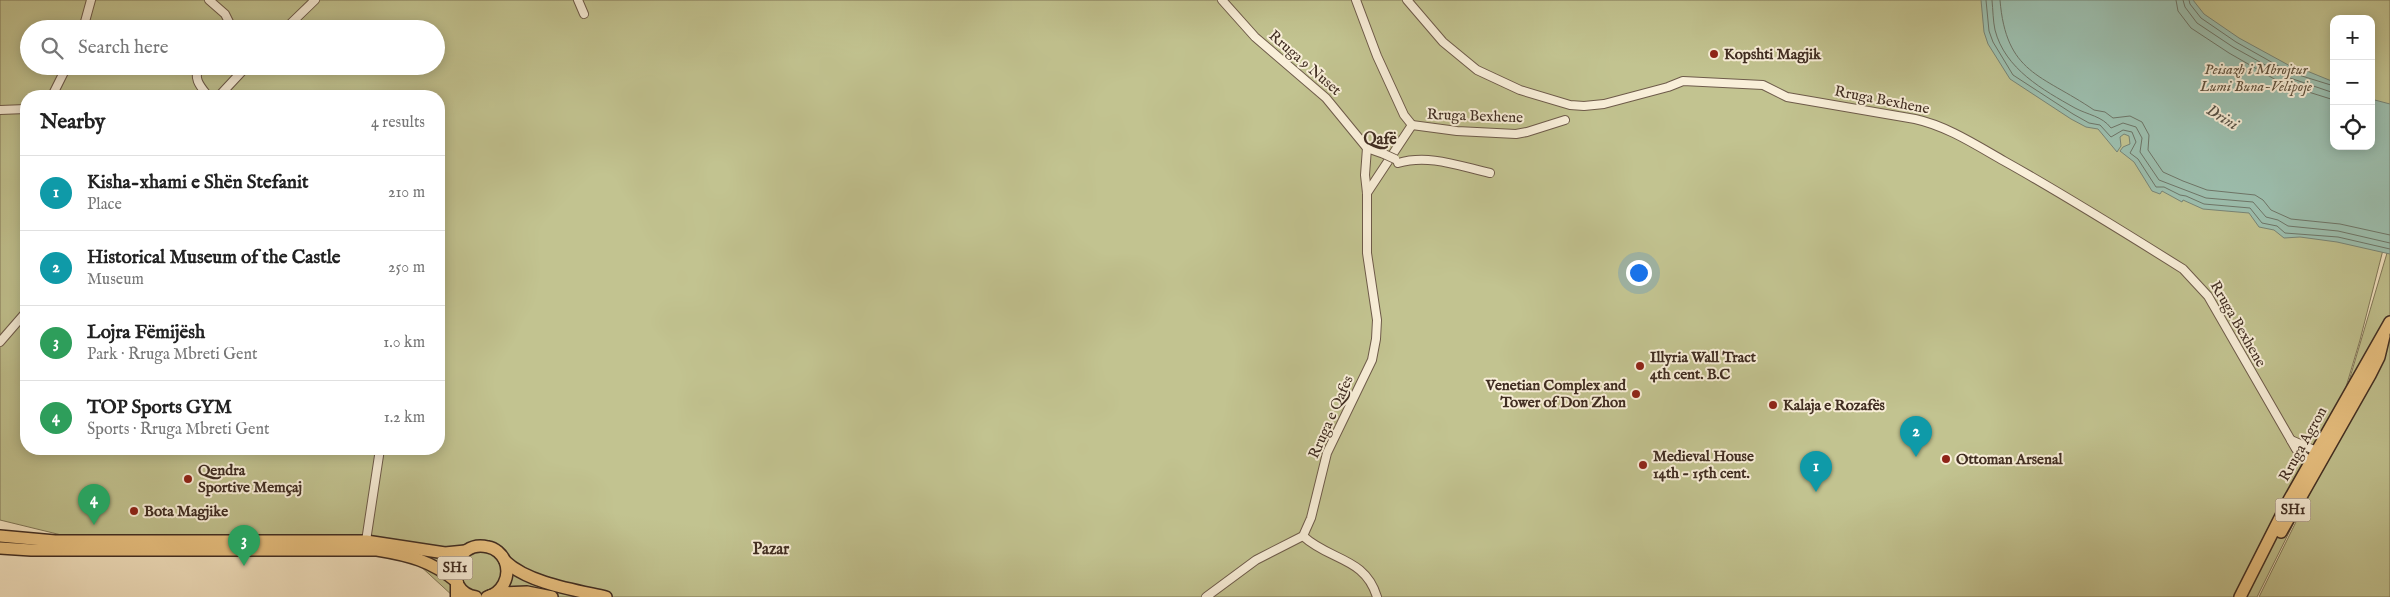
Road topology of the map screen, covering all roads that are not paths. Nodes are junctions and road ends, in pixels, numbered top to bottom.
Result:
1 (91, 0) edge
2 (209, 0) edge
3 (315, 0) edge
4 (578, 0) edge
5 (1222, 0) edge
6 (1356, 0) edge
7 (1407, 0) edge
8 (584, 14) dead end
9 (85, 20) edge
10 (227, 20) edge
11 (294, 20) edge
12 (62, 75) edge
13 (195, 75) edge
14 (239, 75) edge
15 (55, 90) edge
16 (204, 90) edge
17 (225, 90) edge
18 (20, 109) edge
19 (0, 110) edge
20 (1565, 120) dead end
21 (1412, 125) junction
22 (1367, 148) junction
23 (1490, 173) dead end
24 (1367, 193) junction
25 (20, 319) edge
26 (2388, 328) edge
27 (0, 342) edge
28 (2291, 440) junction
29 (2321, 452) junction
30 (379, 455) edge
31 (2314, 465) junction
32 (0, 536) edge
33 (1303, 536) junction
34 (366, 541) junction
35 (0, 548) edge
36 (465, 551) junction
37 (505, 561) junction
38 (457, 582) junction
39 (491, 596) edge
40 (457, 597) edge
41 (476, 597) edge
42 (552, 597) edge
43 (606, 597) edge
44 (1206, 597) edge
45 (1377, 597) edge
46 (2240, 597) edge
47 (2249, 597) edge

1 - 9 street
2 - 10 street
3 - 11 street
4 - 8 street
5 - 22 street, Rruga 9 Nuset
6 - 21 street
7 - 28 street, Rruga Bexhene
12 - 15 street
13 - 16 street
14 - 17 street
18 - 19 street
20 - 21 street, Rruga Bexhene
21 - 24 street
22 - 23 street, bridge
22 - 24 street, Rruga e Qafes
24 - 33 street, Rruga e Qafes
25 - 27 street
26 - 29 main road, Rruga Agron / SH1
28 - 29 street
28 - 31 street, Rruga Bexhene
29 - 31 main road, Rruga Agron / SH1
30 - 34 street
31 - 46 main road, Rruga Agron / SH1
31 - 47 main road, Rruga Agron / SH1
32 - 34 main road, SH1
33 - 44 street
33 - 45 street
34 - 36 main road, SH1
35 - 38 main road, SH1
36 - 37 main road, SH1
36 - 38 main road, SH1
37 - 39 main road
37 - 43 main road, SH1
38 - 40 highway
38 - 41 main road, SH1
39 - 42 main road

